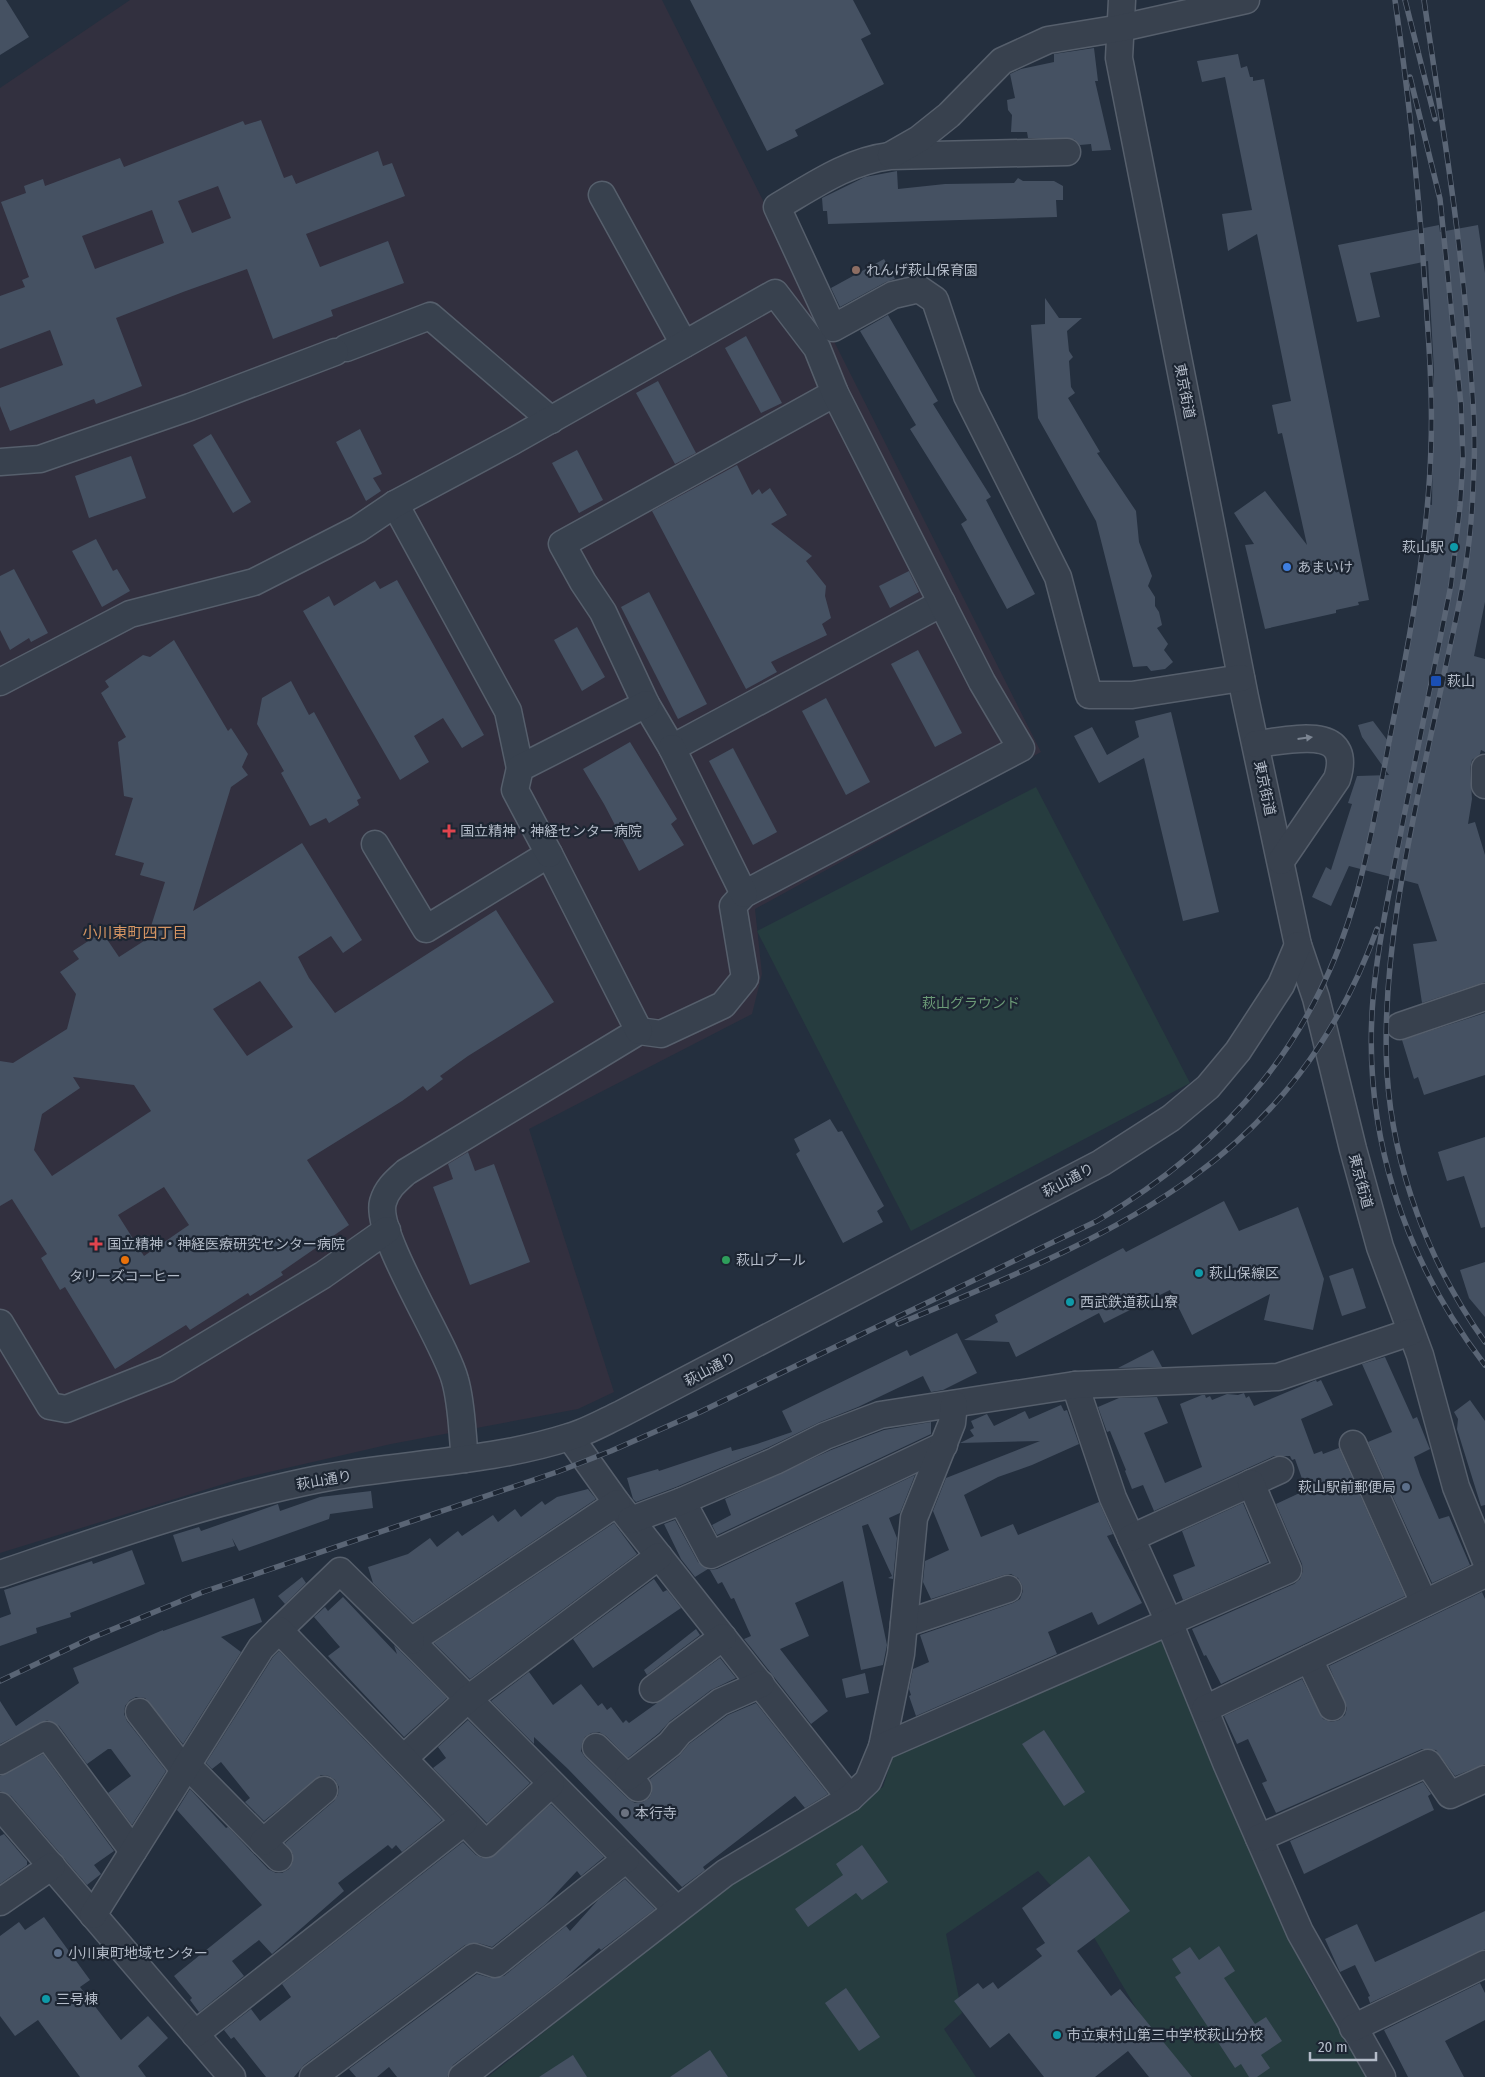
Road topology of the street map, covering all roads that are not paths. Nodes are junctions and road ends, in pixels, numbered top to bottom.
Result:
1 (1122, 0) edge
2 (1246, 0) edge
3 (1120, 28) junction
4 (1067, 152) dead end
5 (890, 156) junction
6 (602, 195) dead end
7 (684, 344) junction
8 (835, 393) junction
9 (551, 420) junction
10 (0, 462) edge
11 (395, 504) junction
12 (942, 603) junction
13 (1241, 678) junction
14 (0, 682) edge
15 (646, 704) junction
16 (1256, 744) junction
17 (672, 748) junction
18 (520, 768) junction
19 (1485, 768) edge
20 (1485, 785) edge
21 (376, 844) dead end
22 (549, 854) junction
23 (1281, 862) junction
24 (744, 894) junction
25 (1298, 945) junction
26 (1485, 997) edge
27 (1400, 1026) dead end
28 (639, 1031) junction
29 (387, 1230) junction
30 (0, 1323) edge
31 (1411, 1332) junction
32 (7, 1351) edge
33 (1075, 1385) junction
34 (954, 1404) junction
35 (570, 1437) junction
36 (1353, 1444) dead end
37 (944, 1445) junction
38 (465, 1459) junction
39 (1280, 1470) dead end
40 (1251, 1483) junction
41 (682, 1501) junction
42 (624, 1511) junction
43 (1131, 1538) junction
44 (659, 1556) junction
45 (1485, 1559) edge
46 (0, 1574) edge
47 (1485, 1574) edge
48 (1008, 1589) dead end
49 (1424, 1603) junction
50 (1169, 1622) junction
51 (904, 1624) junction
52 (279, 1630) junction
53 (723, 1637) junction
54 (411, 1641) junction
55 (1309, 1659) junction
56 (761, 1684) junction
57 (653, 1689) dead end
58 (468, 1699) junction
59 (1332, 1707) dead end
60 (1205, 1709) junction
61 (138, 1712) dead end
62 (596, 1747) dead end
63 (882, 1747) junction
64 (404, 1758) junction
65 (0, 1761) edge
66 (186, 1767) junction
67 (1485, 1779) edge
68 (552, 1784) junction
69 (324, 1790) dead end
70 (850, 1798) junction
71 (0, 1806) edge
72 (464, 1822) junction
73 (1259, 1838) junction
74 (133, 1850) junction
75 (626, 1859) junction
76 (52, 1866) junction
77 (0, 1902) edge
78 (677, 1910) junction
79 (93, 1915) junction
80 (1485, 1964) edge
81 (1354, 2028) junction
82 (195, 2034) junction
83 (232, 2077) edge
84 (313, 2077) edge
85 (462, 2077) edge
86 (1382, 2077) edge

1 - 3 street, 東京街道
2 - 3 street
3 - 5 street
3 - 13 street, 東京街道
4 - 5 street
5 - 13 street
6 - 7 street
7 - 8 street
7 - 9 street
8 - 12 street
8 - 15 street
9 - 10 street
9 - 11 street
11 - 14 street
11 - 18 street
12 - 17 street
12 - 24 street
13 - 16 street, 東京街道
15 - 17 street
15 - 18 street
16 - 23 street, 東京街道
16 -> 23 street
17 - 24 street
18 - 22 street
19 - 20 street
21 - 22 street
22 - 28 street
23 - 25 street, 東京街道
24 - 28 street
25 - 31 street, 東京街道
25 - 35 street, 萩山通り
26 - 27 street
28 - 29 street
29 - 32 street
29 - 38 street
30 - 32 street
31 - 33 street
31 - 45 street, 東京街道
33 - 34 street
33 - 43 street
34 - 37 street
34 - 41 street
35 - 38 street, 萩山通り
35 - 42 street
36 - 49 street
37 - 41 street
37 - 51 street
38 - 46 street, 萩山通り
39 - 40 street
40 - 43 street
40 - 50 street
41 - 42 street
42 - 44 street
42 - 54 street
43 - 50 street
44 - 53 street
44 - 58 street
47 - 49 street
48 - 51 street
49 - 55 street
50 - 60 street
50 - 63 street
51 - 63 street
52 - 54 street
52 - 64 street
52 - 66 street
53 - 56 street
53 - 57 street
54 - 58 street
55 - 59 street
55 - 60 street
56 - 62 street
56 - 70 street
58 - 64 street
58 - 68 street
60 - 73 street
61 - 66 street
63 - 70 street
64 - 72 street
65 - 74 street
66 - 69 street
66 - 74 street
67 - 73 street
68 - 72 street
68 - 75 street
70 - 78 street
71 - 76 street
72 - 82 street
73 - 81 street
74 - 79 street
75 - 78 street
75 - 84 street
76 - 77 street
76 - 79 street
78 - 85 street
79 - 82 street
80 - 81 street
81 - 86 street
82 - 83 street

